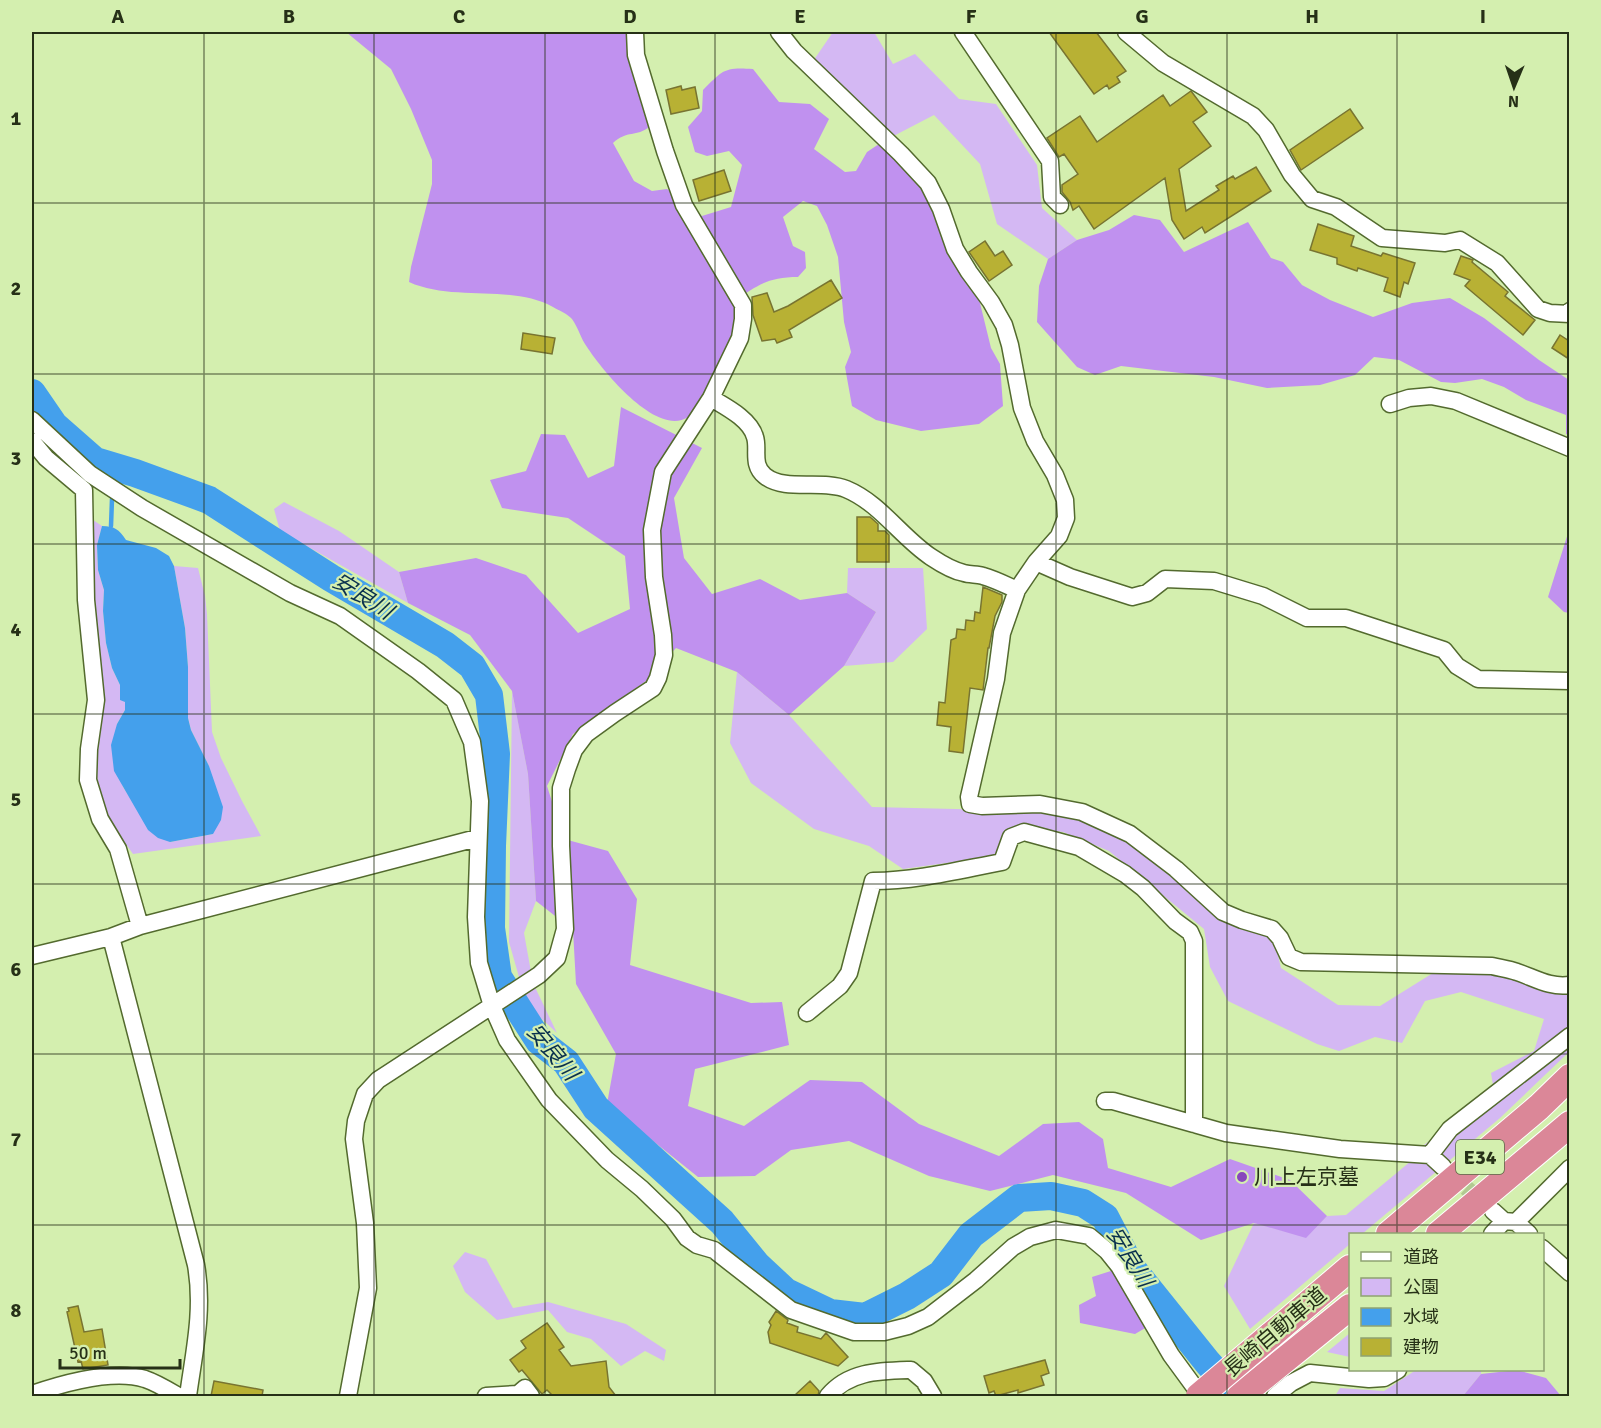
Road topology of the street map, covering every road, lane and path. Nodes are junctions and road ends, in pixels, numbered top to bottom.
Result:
1 (635, 32) edge
2 (779, 32) edge
3 (963, 32) edge
4 (1126, 32) edge
5 (1060, 205) dead end
6 (1569, 311) edge
7 (711, 398) junction
8 (1390, 404) dead end
9 (32, 420) edge
10 (32, 441) edge
11 (1569, 448) edge
12 (1036, 562) junction
13 (1017, 590) junction
14 (1569, 681) edge
15 (477, 838) junction
16 (140, 926) junction
17 (111, 937) junction
18 (32, 956) edge
19 (1569, 985) edge
20 (492, 1006) junction
21 (807, 1013) dead end
22 (1569, 1036) edge
23 (1569, 1077) edge
24 (1105, 1101) dead end
25 (1194, 1124) junction
26 (1569, 1124) edge
27 (1430, 1155) junction
28 (1443, 1167) tunnel mouth
29 (1569, 1167) edge
30 (1504, 1218) junction
31 (1390, 1233) edge
32 (1440, 1233) edge
33 (1493, 1233) edge
34 (1527, 1233) edge
35 (1544, 1250) edge
36 (1349, 1269) edge
37 (1569, 1273) edge
38 (1349, 1308) edge
39 (1396, 1371) edge
40 (32, 1394) edge
41 (178, 1396) edge
42 (188, 1396) edge
43 (348, 1396) edge
44 (486, 1396) edge
45 (531, 1396) edge
46 (828, 1396) edge
47 (933, 1396) edge
48 (1200, 1396) edge
49 (1240, 1396) edge
50 (1275, 1396) edge

1 - 7 street
2 - 12 street
3 - 5 street
4 - 6 street
7 - 13 street
7 - 20 street
8 - 11 street
9 - 15 street
10 - 16 street
12 - 13 street
12 - 14 street
13 - 19 street
15 - 16 street
15 - 20 street
16 - 17 street
17 - 18 street
17 - 42 street
20 - 43 street
20 - 48 street
21 - 25 street
22 - 27 street
23 - 31 highway, E34
24 - 25 street
25 - 27 street
26 - 32 highway, E34
27 - 28 street
29 - 30 street
30 - 33 street
30 - 34 street
35 - 37 street
36 - 48 highway, 長崎自動車道, bridge
38 - 49 highway, 長崎自動車道
39 - 50 street
40 - 41 street
44 - 45 street
46 - 47 street

